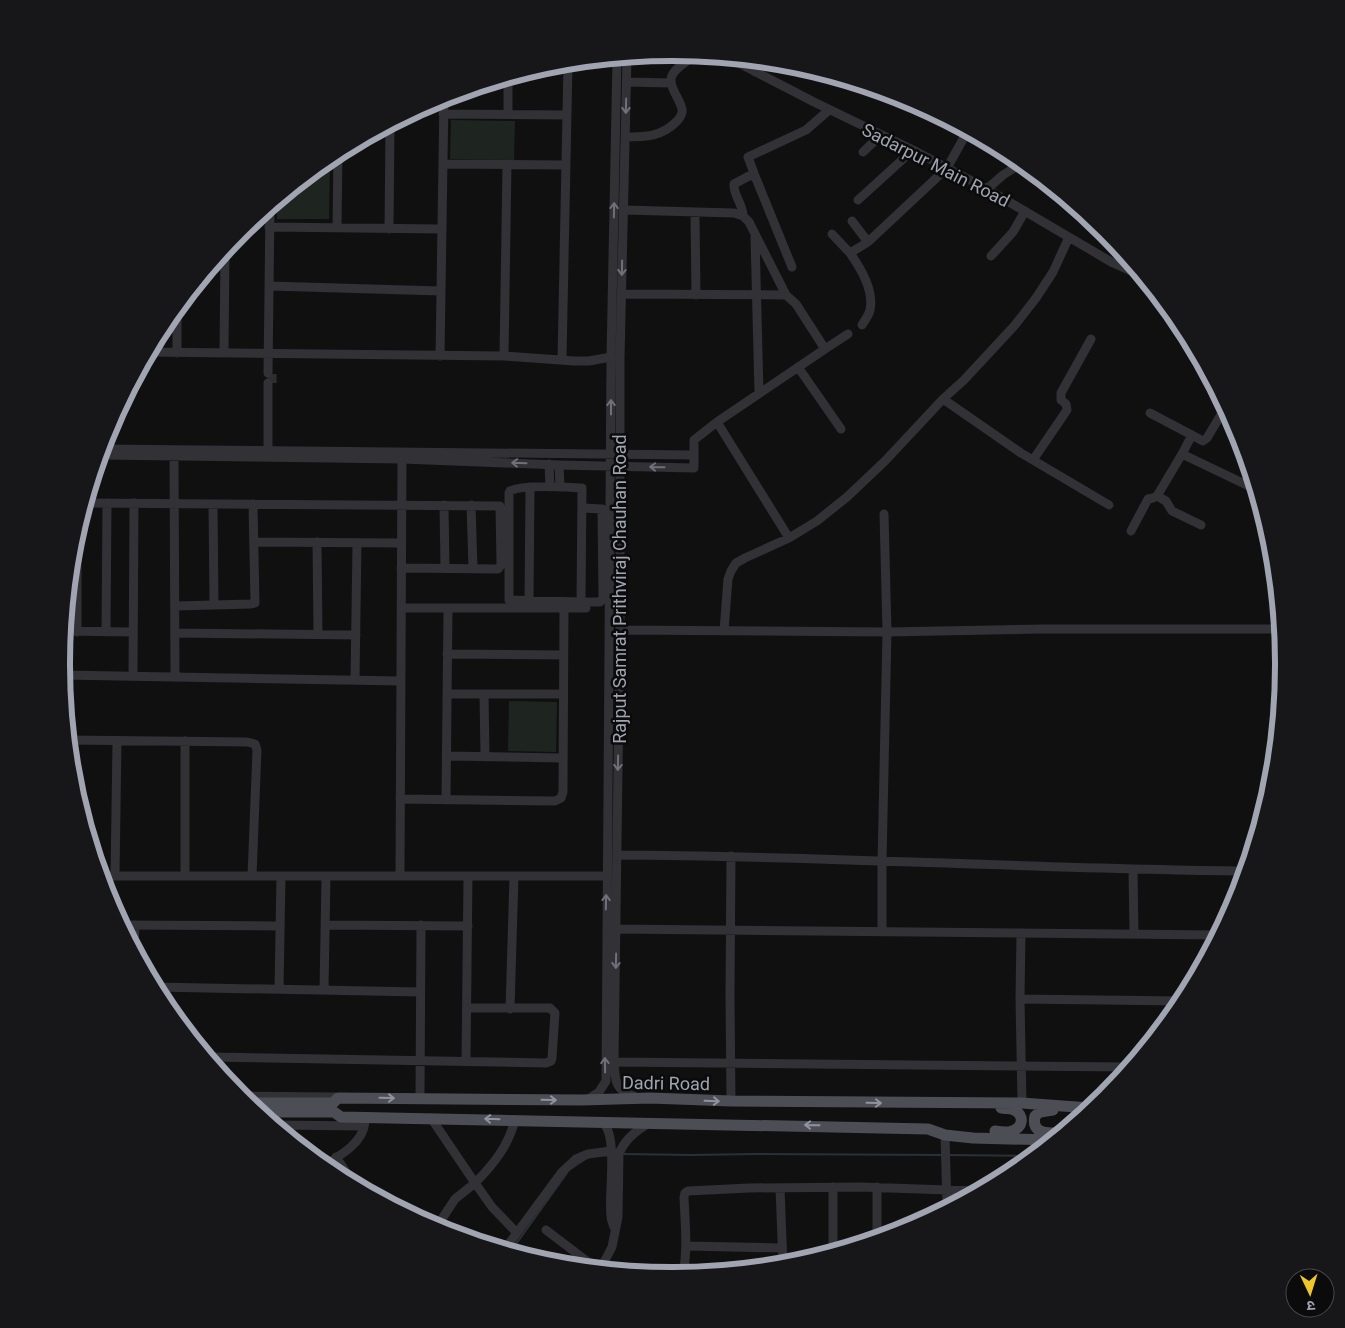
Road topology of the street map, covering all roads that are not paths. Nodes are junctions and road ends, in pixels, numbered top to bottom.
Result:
1 (687, 62) edge
2 (627, 63) edge
3 (617, 64) edge
4 (743, 65) edge
5 (757, 67) edge
6 (568, 71) edge
7 (755, 72) junction
8 (627, 82) junction
9 (671, 83) junction
10 (508, 84) edge
11 (443, 106) edge
12 (829, 110) junction
13 (443, 114) junction
14 (508, 114) junction
15 (567, 115) junction
16 (390, 132) edge
17 (881, 135) junction
18 (626, 137) junction
19 (964, 137) edge
20 (913, 150) junction
21 (864, 152) dead end
22 (338, 163) edge
23 (443, 164) junction
24 (507, 165) junction
25 (566, 165) junction
26 (947, 168) junction
27 (1014, 168) edge
28 (755, 176) junction
29 (987, 189) junction
30 (858, 200) dead end
31 (624, 210) junction
32 (1025, 211) junction
33 (695, 213) junction
34 (270, 216) edge
35 (743, 216) junction
36 (852, 221) dead end
37 (269, 227) junction
38 (337, 227) junction
39 (389, 229) junction
40 (442, 229) junction
41 (754, 232) junction
42 (832, 234) dead end
43 (1068, 237) junction
44 (868, 242) junction
45 (850, 253) junction
46 (991, 256) dead end
47 (225, 261) edge
48 (792, 267) dead end
49 (1128, 269) edge
50 (269, 286) junction
51 (441, 290) junction
52 (622, 294) junction
53 (696, 295) junction
54 (757, 295) junction
55 (786, 295) junction
56 (177, 321) edge
57 (862, 324) dead end
58 (848, 334) dead end
59 (1091, 339) dead end
60 (825, 349) junction
61 (157, 352) edge
62 (177, 353) junction
63 (224, 353) junction
64 (271, 353) junction
65 (440, 356) junction
66 (504, 356) junction
67 (611, 357) junction
68 (564, 359) junction
69 (798, 367) junction
70 (270, 373) tunnel mouth
71 (270, 383) tunnel mouth
72 (759, 393) junction
73 (943, 399) junction
74 (1150, 413) dead end
75 (1221, 416) edge
76 (717, 422) junction
77 (841, 429) dead end
78 (1192, 435) junction
79 (110, 449) edge
80 (174, 453) junction
81 (270, 453) junction
82 (615, 454) junction
83 (1182, 454) junction
84 (402, 455) junction
85 (694, 455) junction
86 (107, 456) edge
87 (1033, 460) junction
88 (554, 465) junction
89 (615, 467) junction
90 (1248, 486) edge
91 (530, 487) junction
92 (555, 487) junction
93 (1157, 496) junction
94 (92, 503) edge
95 (107, 503) junction
96 (134, 503) junction
97 (174, 504) junction
98 (213, 504) junction
99 (253, 504) junction
100 (402, 505) junction
101 (444, 505) junction
102 (472, 505) junction
103 (1109, 505) dead end
104 (582, 508) junction
105 (884, 514) dead end
106 (1201, 525) dead end
107 (1131, 531) dead end
108 (788, 538) junction
109 (254, 542) junction
110 (317, 542) junction
111 (357, 543) junction
112 (401, 543) junction
113 (401, 568) junction
114 (445, 568) junction
115 (473, 568) junction
116 (77, 572) edge
117 (530, 601) junction
118 (581, 602) junction
119 (214, 605) junction
120 (175, 606) junction
121 (401, 608) junction
122 (448, 608) junction
123 (564, 608) junction
124 (609, 608) junction
125 (1274, 629) edge
126 (620, 630) junction
127 (724, 631) junction
128 (71, 632) edge
129 (77, 632) junction
130 (106, 632) junction
131 (133, 632) junction
132 (886, 632) junction
133 (175, 633) junction
134 (318, 634) junction
135 (356, 634) junction
136 (447, 654) junction
137 (563, 655) junction
138 (70, 675) edge
139 (133, 676) junction
140 (175, 677) junction
141 (355, 680) junction
142 (401, 681) junction
143 (447, 694) junction
144 (484, 694) junction
145 (562, 694) junction
146 (75, 740) edge
147 (117, 740) junction
148 (185, 741) junction
149 (446, 756) junction
150 (484, 757) junction
151 (562, 758) junction
152 (400, 799) junction
153 (446, 800) junction
154 (617, 855) junction
155 (731, 856) junction
156 (882, 862) junction
157 (1133, 870) junction
158 (1238, 871) edge
159 (109, 876) edge
160 (115, 876) junction
161 (185, 876) junction
162 (252, 876) junction
163 (280, 876) junction
164 (326, 876) junction
165 (400, 876) junction
166 (468, 876) junction
167 (514, 876) junction
168 (607, 876) junction
169 (129, 925) edge
170 (134, 925) junction
171 (325, 925) junction
172 (421, 925) junction
173 (280, 926) junction
174 (468, 926) junction
175 (616, 929) junction
176 (731, 930) junction
177 (882, 932) junction
178 (1021, 933) junction
179 (1134, 934) junction
180 (134, 935) edge
181 (1211, 935) edge
182 (164, 987) edge
183 (279, 990) junction
184 (324, 990) junction
185 (420, 992) junction
186 (1020, 999) junction
187 (1173, 1001) edge
188 (467, 1008) junction
189 (510, 1009) junction
190 (216, 1057) edge
191 (419, 1060) junction
192 (466, 1060) junction
193 (614, 1062) junction
194 (730, 1064) junction
195 (1021, 1066) junction
196 (1120, 1067) edge
197 (253, 1096) edge
198 (338, 1098) junction
199 (420, 1098) junction
200 (650, 1098) junction
201 (511, 1100) junction
202 (582, 1100) junction
203 (731, 1102) junction
204 (260, 1103) edge
205 (1022, 1103) junction
206 (970, 1104) junction
207 (310, 1107) junction
208 (1080, 1108) edge
209 (1078, 1109) edge
210 (269, 1111) edge
211 (341, 1117) junction
212 (431, 1118) junction
213 (278, 1120) edge
214 (279, 1120) edge
215 (514, 1120) junction
216 (365, 1122) junction
217 (602, 1122) junction
218 (649, 1123) junction
219 (928, 1129) junction
220 (1050, 1133) edge
221 (1042, 1140) edge
222 (946, 1141) junction
223 (611, 1151) junction
224 (336, 1157) junction
225 (331, 1160) edge
226 (344, 1169) edge
227 (475, 1183) junction
228 (833, 1187) junction
229 (877, 1187) junction
230 (780, 1188) junction
231 (947, 1191) junction
232 (965, 1191) edge
233 (947, 1201) edge
234 (441, 1220) edge
235 (614, 1228) junction
236 (546, 1230) dead end
237 (878, 1231) edge
238 (517, 1233) junction
239 (509, 1244) edge
240 (833, 1245) edge
241 (686, 1246) junction
242 (782, 1248) junction
243 (782, 1256) edge
244 (586, 1261) edge
245 (604, 1263) edge
246 (685, 1266) edge

1 - 9 street
2 - 8 street, Rajput Samrat Prithviraj Chauhan Road
67 -> 3 street, Rajput Samrat Prithviraj Chauhan Road
4 - 7 street, Sadarpur Main Road
5 - 7 street
6 - 15 street
7 - 12 street, Sadarpur Main Road
8 - 9 street
8 -> 18 street, Rajput Samrat Prithviraj Chauhan Road
9 - 18 street
10 - 14 street
11 - 13 street
12 - 17 street, Sadarpur Main Road
12 - 28 street
13 - 14 street
13 - 23 street
14 - 15 street
15 - 25 street
16 - 39 street
17 - 20 street, Sadarpur Main Road
17 - 21 street
18 - 31 street, Rajput Samrat Prithviraj Chauhan Road
19 - 26 street
20 - 26 street, Sadarpur Main Road
20 - 30 street
22 - 38 street
23 - 24 street
23 - 40 street
24 - 25 street
24 - 66 street
25 - 68 street
26 - 29 street, Sadarpur Main Road
26 - 44 street
27 - 29 street
28 - 35 street
28 - 48 street
29 - 32 street, Sadarpur Main Road
31 - 33 street
31 -> 52 street, Rajput Samrat Prithviraj Chauhan Road
32 - 43 street, Sadarpur Main Road
32 - 46 street
33 - 35 street
33 - 53 street
34 - 37 street
35 - 41 street
36 - 44 street
37 - 38 street
37 - 50 street
38 - 39 street
39 - 40 street
40 - 51 street
41 - 54 street
41 - 55 street
42 - 45 street
43 - 49 street, Sadarpur Main Road
43 - 73 street
44 - 45 street
45 - 57 street
47 - 63 street
50 - 51 street
50 - 64 street
51 - 65 street
52 - 53 street
52 - 82 street, Rajput Samrat Prithviraj Chauhan Road
53 - 54 street
54 - 55 street
54 - 72 street
55 - 60 street
56 - 62 street
58 - 60 street
59 - 87 street
60 - 69 street
61 - 62 street
62 - 63 street
63 - 64 street
64 - 65 street
64 - 70 street
65 - 66 street
66 - 68 street
67 - 68 street
82 -> 67 street, Rajput Samrat Prithviraj Chauhan Road
69 - 72 street
69 - 77 street
71 - 81 street
72 - 76 street
73 - 87 street
73 - 108 street
74 - 78 street
75 - 78 street
76 - 85 street
76 - 108 street
78 - 83 street
79 - 80 street
80 - 81 street
80 - 86 street
80 - 97 street
81 - 84 street
82 - 84 street
82 - 85 street
82 - 89 street, Rajput Samrat Prithviraj Chauhan Road
83 - 90 street
83 - 93 street
88 -> 84 street
84 - 100 street
85 -> 89 street
87 - 103 street
88 - 89 street
88 - 92 street
89 - 124 street, Rajput Samrat Prithviraj Chauhan Road
89 - 126 street, Rajput Samrat Prithviraj Chauhan Road
91 - 92 street
91 - 117 street
91 - 117 street
92 - 104 street
93 - 106 street
93 - 107 street
94 - 95 street
95 - 96 street
95 - 130 street
96 - 97 street
96 - 131 street
97 - 98 street
97 - 120 street
98 - 99 street
98 - 119 street
99 - 100 street
99 - 109 street
100 - 101 street
100 - 112 street
101 - 102 street
101 - 114 street
102 - 115 street
102 - 115 street
104 - 118 street
104 - 118 street
105 - 132 street
108 - 127 street
109 - 110 street
109 - 119 street
110 - 111 street
110 - 134 street
111 - 112 street
111 - 135 street
112 - 113 street
113 - 114 street
113 - 121 street
114 - 115 street
116 - 129 street
117 - 118 street
119 - 120 street
120 - 133 street
121 - 122 street
121 - 142 street
122 - 123 street
122 - 136 street
123 - 124 street
123 - 137 street
124 - 168 street, Rajput Samrat Prithviraj Chauhan Road
125 - 132 street
126 - 127 street
126 -> 154 street, Rajput Samrat Prithviraj Chauhan Road
127 - 132 street
128 - 129 street
129 - 130 street
130 - 131 street
131 - 139 street
132 - 156 street
133 - 134 street
133 - 140 street
134 - 135 street
135 - 141 street
136 - 137 street
136 - 143 street
137 - 145 street
138 - 139 street
139 - 140 street
140 - 141 street
141 - 142 street
142 - 152 street
143 - 144 street
143 - 149 street
144 - 145 street
144 - 150 street
145 - 151 street
146 - 147 street
147 - 148 street
147 - 160 street
148 - 161 street
148 - 162 street
149 - 150 street
149 - 153 street
150 - 151 street
151 - 153 street
152 - 153 street
152 - 165 street
154 - 155 street
154 - 175 street, Rajput Samrat Prithviraj Chauhan Road
155 - 156 street
155 - 176 street
156 - 157 street
156 - 177 street
157 - 158 street
157 - 179 street
159 - 160 street
160 - 161 street
161 - 162 street
162 - 163 street
163 - 164 street
163 - 173 street
164 - 165 street
164 - 171 street
165 - 166 street
166 - 167 street
166 - 174 street
167 - 168 street
167 - 189 street
202 -> 168 street, Rajput Samrat Prithviraj Chauhan Road
169 - 170 street
170 - 173 street
170 - 180 street
171 - 172 street
171 - 184 street
172 - 174 street
172 - 185 street
173 - 183 street
174 - 188 street
175 - 176 street
175 -> 193 street, Rajput Samrat Prithviraj Chauhan Road
176 - 177 street
176 - 194 street
177 - 178 street
178 - 179 street
178 - 186 street
179 - 181 street
182 - 183 street
183 - 184 street
184 - 185 street
185 - 191 street
186 - 187 street
186 - 195 street
188 - 189 street
188 - 192 street
189 - 192 street
190 - 191 street
191 - 192 street
191 - 199 street
193 - 194 street
193 - 200 street, Rajput Samrat Prithviraj Chauhan Road
194 - 195 street
194 - 203 street
195 - 196 street
195 - 205 street
197 - 198 street, Dadri Road
198 -> 199 main road, Dadri Road
198 - 207 main road
199 - 201 main road, Dadri Road
200 - 202 main road, Dadri Road
200 -> 203 main road, Dadri Road
201 -> 202 main road, Dadri Road
201 - 215 main road
203 -> 206 main road, Dadri Road
204 - 207 main road
205 - 206 main road, Dadri Road
205 - 208 main road, Dadri Road
206 - 219 main road
207 - 210 main road
207 - 211 main road
209 - 220 main road
211 - 213 street
211 - 216 main road
215 -> 212 main road
212 - 216 main road
212 - 227 street
214 - 216 street
215 - 217 main road
215 - 227 street
216 - 224 street
217 - 218 main road
217 - 223 street
219 -> 218 main road
218 - 235 street
219 - 222 main road
221 - 222 main road
222 - 231 street
223 - 235 street
223 - 238 street
224 - 225 street
224 - 226 street
227 - 234 street
227 - 238 street
228 - 229 street
228 - 230 street
228 - 240 street
229 - 231 street
229 - 237 street
230 - 241 street
230 - 242 street
231 - 232 street
231 - 233 street
235 - 245 street
236 - 244 street
238 - 239 street
241 - 242 street
241 - 246 street
242 - 243 street

